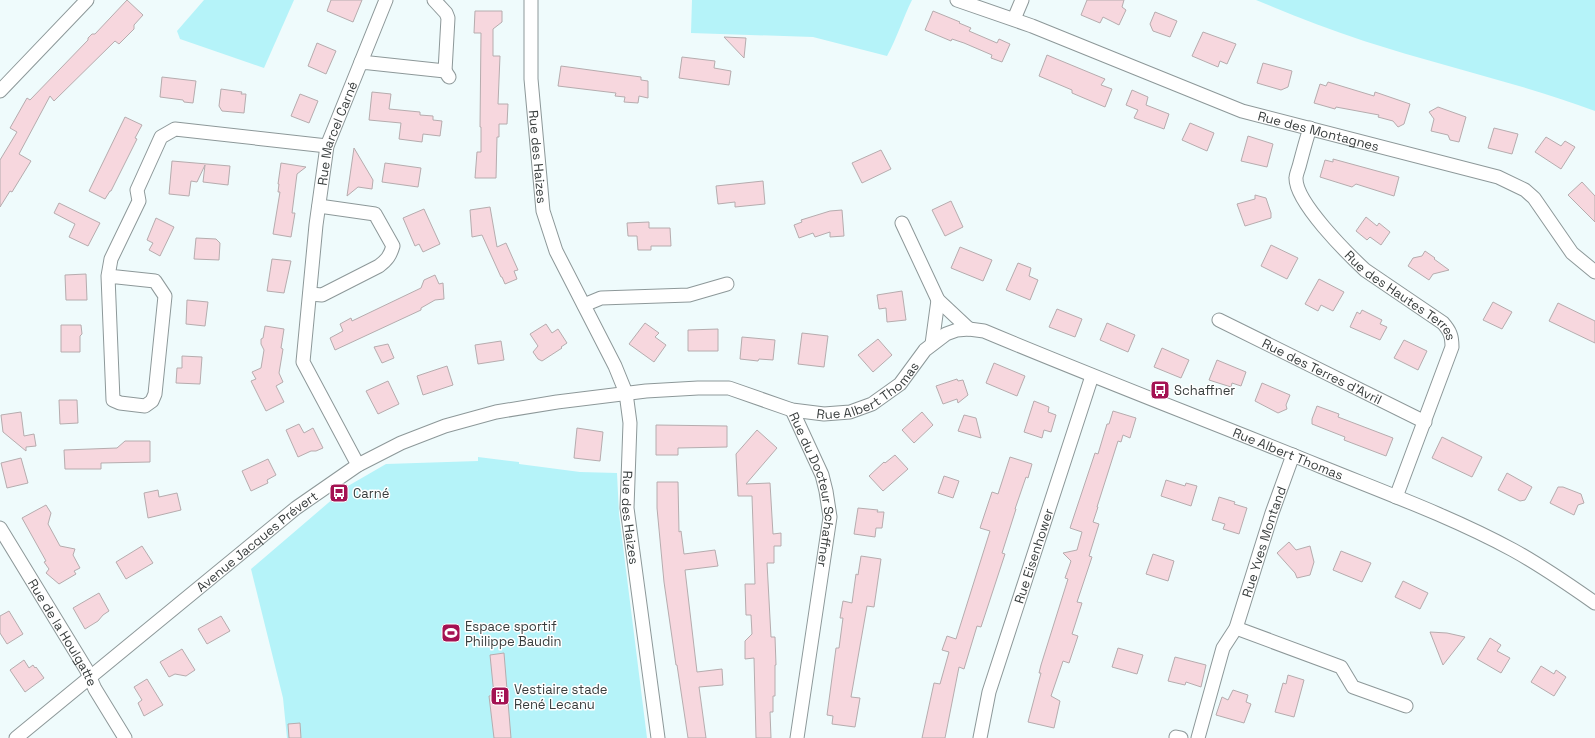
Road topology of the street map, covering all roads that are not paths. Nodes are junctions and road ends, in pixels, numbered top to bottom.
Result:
1 (87, 0) edge
2 (386, 0) edge
3 (434, 0) edge
4 (531, 0) edge
5 (957, 0) edge
6 (1022, 0) edge
7 (1014, 19) junction
8 (361, 62) junction
9 (0, 91) edge
10 (1310, 128) junction
11 (327, 146) junction
12 (319, 206) junction
13 (902, 222) dead end
14 (1595, 272) edge
15 (108, 276) junction
16 (727, 284) dead end
17 (310, 294) junction
18 (938, 300) junction
19 (584, 305) junction
20 (1219, 320) dead end
21 (969, 329) junction
22 (932, 344) junction
23 (1092, 376) junction
24 (626, 393) junction
25 (792, 410) junction
26 (1425, 422) junction
27 (1293, 455) junction
28 (358, 465) junction
29 (1396, 497) junction
30 (0, 528) edge
31 (1595, 603) edge
32 (1236, 628) junction
33 (90, 678) junction
34 (1406, 706) dead end
35 (16, 738) edge
36 (125, 738) edge
37 (658, 738) edge
38 (797, 738) edge
39 (980, 738) edge
40 (1198, 738) edge

1 - 9 street
2 - 8 street, Rue Marcel Carné
3 - 8 street
4 - 19 street, Rue des Haizes
5 - 7 street, Rue des Montagnes
6 - 7 street
7 - 10 street, Rue des Montagnes
8 - 11 street, Rue Marcel Carné
10 - 14 street, Rue des Montagnes
10 - 26 street, Rue des Hautes Terres
11 - 12 street, Rue Marcel Carné
11 - 15 street
12 - 17 street, Rue Marcel Carné
12 - 17 street
13 - 18 street
15 - 15 street
16 - 19 street
17 - 28 street, Rue Marcel Carné
18 - 21 street
18 - 22 street, Rue Albert Thomas
19 - 24 street, Rue des Haizes
20 - 26 street, Rue des Terres d'Avril
21 - 22 street, Rue Albert Thomas
21 - 23 street, Rue Albert Thomas
22 - 25 street, Rue Albert Thomas
23 - 27 street, Rue Albert Thomas
23 - 39 street, Rue Eisenhower
24 - 25 street, Rue du Docteur Schaffner
24 - 28 street, Avenue Jacques Prévert
24 - 37 street, Rue des Haizes
25 - 38 street, Rue du Docteur Schaffner
26 - 29 street, Rue des Hautes Terres
27 - 29 street, Rue Albert Thomas
27 - 32 street, Rue Yves Montand
28 - 33 street, Avenue Jacques Prévert
29 - 31 street, Rue Albert Thomas
30 - 33 street, Rue de la Houlgatte
32 - 34 street
32 - 40 street, Rue Yves Montand
33 - 35 street, Avenue Jacques Prévert
33 - 36 street, Rue de la Houlgatte

